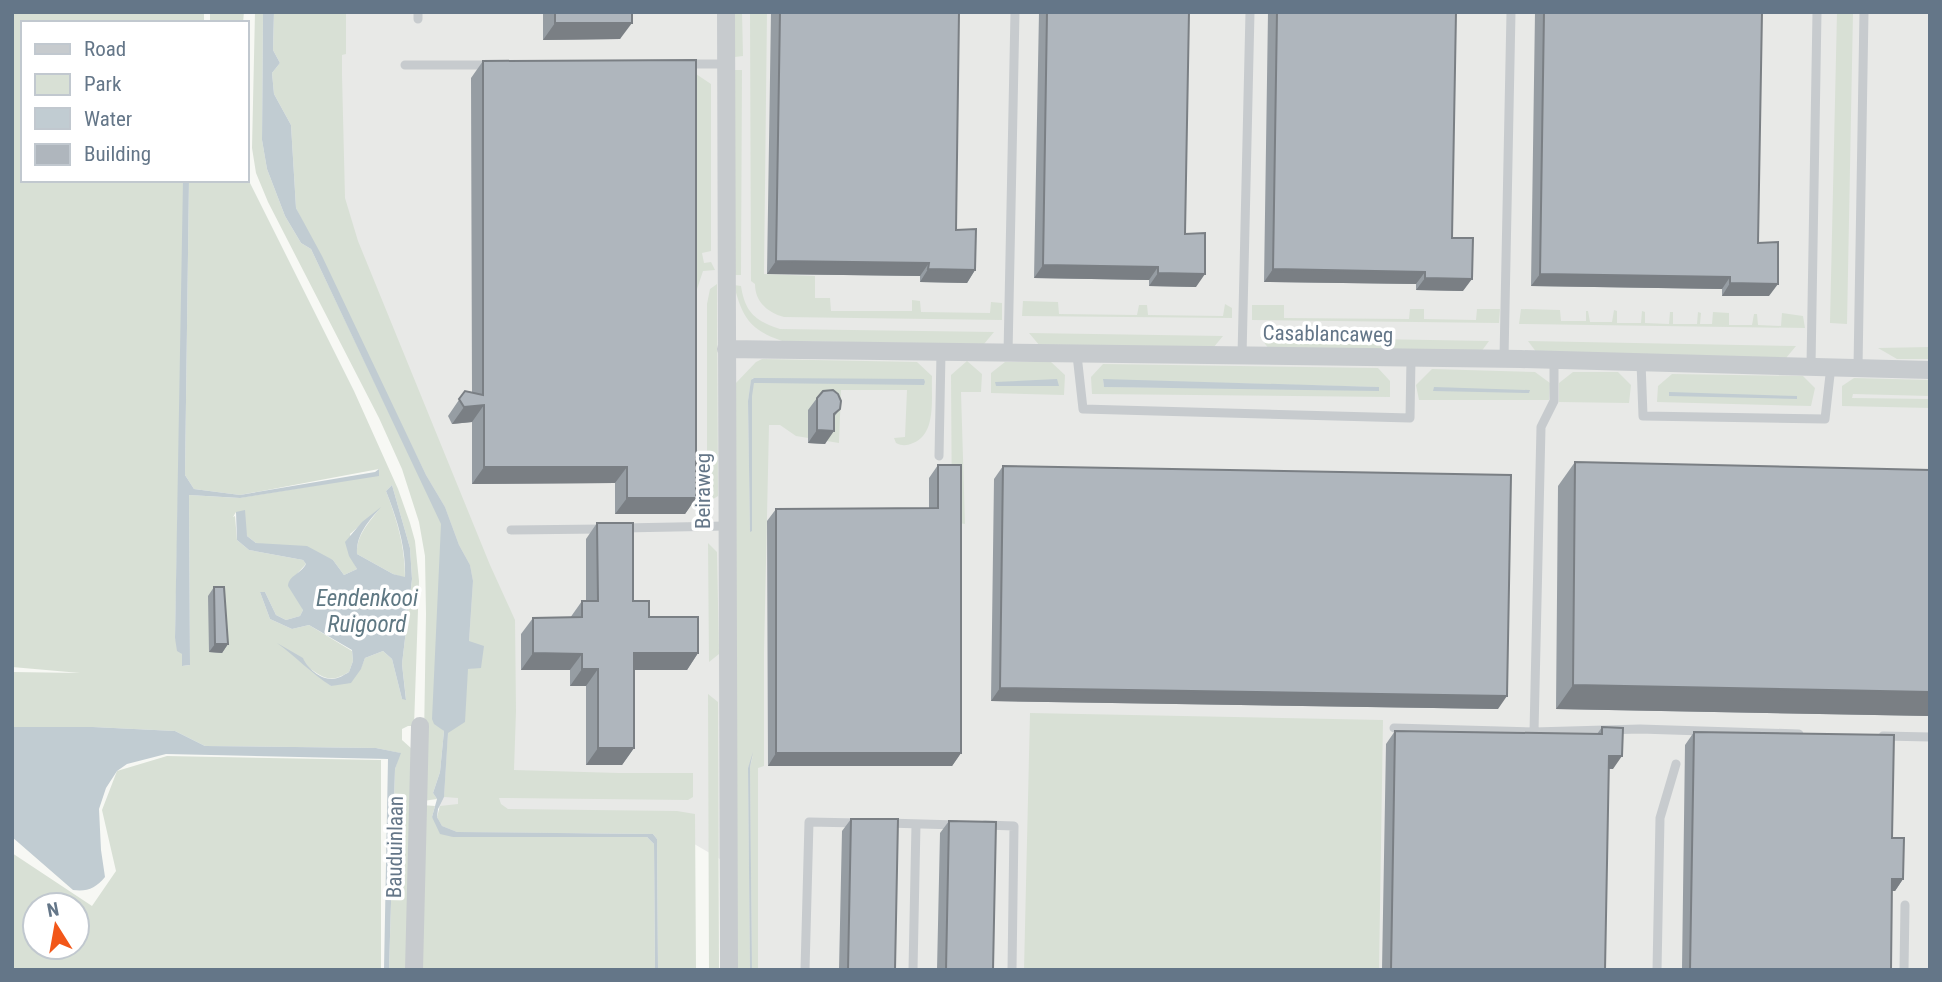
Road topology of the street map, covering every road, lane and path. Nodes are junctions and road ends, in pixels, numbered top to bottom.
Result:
1 (726, 12) edge
2 (1015, 12) edge
3 (1250, 12) edge
4 (1511, 12) edge
5 (1817, 12) edge
6 (1864, 12) edge
7 (670, 64) edge
8 (726, 64) junction
9 (405, 65) dead end
10 (502, 65) edge
11 (726, 349) junction
12 (941, 353) junction
13 (1009, 354) junction
14 (1077, 355) junction
15 (1242, 356) junction
16 (1411, 358) junction
17 (1504, 358) junction
18 (1554, 361) junction
19 (1641, 362) junction
20 (1811, 366) junction
21 (1831, 366) junction
22 (1858, 367) junction
23 (1930, 370) edge
24 (939, 456) dead end
25 (726, 526) junction
26 (512, 530) dead end
27 (420, 726) dead end
28 (1394, 728) edge
29 (1534, 732) junction
30 (1805, 734) edge
31 (1875, 736) edge
32 (1930, 737) edge
33 (1676, 764) dead end
34 (916, 824) junction
35 (966, 825) edge
36 (979, 825) edge
37 (1905, 905) dead end
38 (414, 970) edge
39 (729, 970) edge
40 (805, 970) edge
41 (913, 970) edge
42 (1012, 970) edge
43 (1657, 970) edge
44 (1904, 970) edge

1 - 8 street, Beiraweg
2 - 13 lane
3 - 15 lane
4 - 17 lane
5 - 20 lane
6 - 22 lane
7 - 8 lane
8 - 11 street, Beiraweg
9 - 10 lane
11 - 12 street, Casablancaweg
11 - 25 street, Beiraweg
12 - 13 street, Casablancaweg
12 - 24 lane
13 - 14 street, Casablancaweg
14 - 15 street, Casablancaweg
14 - 16 lane
15 - 16 street, Casablancaweg
16 - 17 street, Casablancaweg
17 - 18 street, Casablancaweg
18 - 19 street, Casablancaweg
18 - 29 lane
19 - 20 street, Casablancaweg
19 - 21 lane
20 - 21 street, Casablancaweg
21 - 22 street, Casablancaweg
22 - 23 street, Casablancaweg
25 - 26 lane
25 - 39 street, Beiraweg
27 - 38 street, Bauduinlaan
28 - 29 lane
29 - 30 lane
31 - 32 lane
33 - 43 lane
34 - 35 lane
34 - 40 lane
34 - 41 lane
36 - 42 lane
37 - 44 lane

